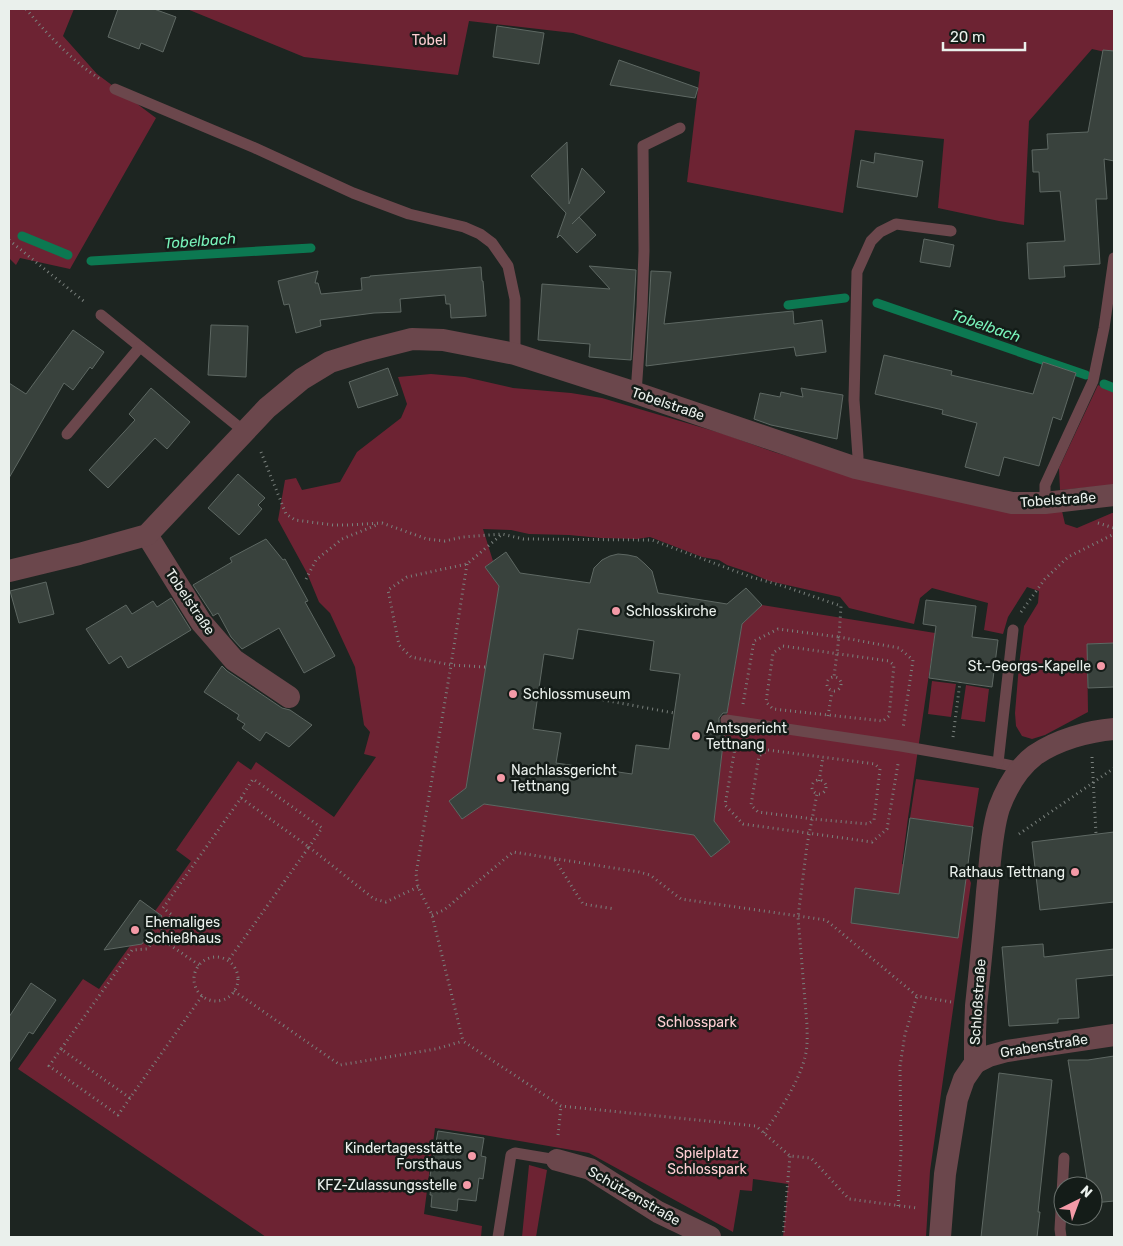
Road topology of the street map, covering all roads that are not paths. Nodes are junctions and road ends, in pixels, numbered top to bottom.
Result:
1 (115, 89) road end
2 (680, 128) dead end
3 (951, 231) dead end
4 (1114, 258) edge
5 (101, 315) road end
6 (140, 347) junction
7 (514, 354) junction
8 (636, 393) junction
9 (244, 432) junction
10 (67, 434) dead end
11 (856, 468) junction
12 (1114, 495) edge
13 (1045, 503) junction
14 (147, 535) junction
15 (9, 571) edge
16 (1014, 630) road end
17 (290, 697) dead end
18 (726, 720) dead end
19 (1114, 729) edge
20 (998, 763) junction
21 (1022, 768) junction
22 (1114, 1036) edge
23 (975, 1063) junction
24 (1064, 1158) dead end
25 (557, 1160) joint
26 (498, 1237) edge
27 (710, 1237) edge
28 (940, 1237) edge
29 (1060, 1237) edge

1 - 7 lane
2 - 8 lane
3 - 11 lane
4 - 13 lane
5 - 6 lane
6 - 9 lane
6 - 10 lane
7 - 8 street, Tobelstraße
7 - 9 street, Tobelstraße
8 - 11 street, Tobelstraße
9 - 14 street, Tobelstraße
11 - 13 street, Tobelstraße
12 - 13 street, Tobelstraße
14 - 15 street
14 - 17 street, Tobelstraße
16 - 20 lane
18 - 20 lane
19 - 21 street, Schloßstraße
20 - 21 lane
21 - 23 street, Schloßstraße
22 - 23 street, Grabenstraße
23 - 28 street, Schloßstraße
24 - 29 lane
25 - 26 lane
25 - 27 street, Schützenstraße

